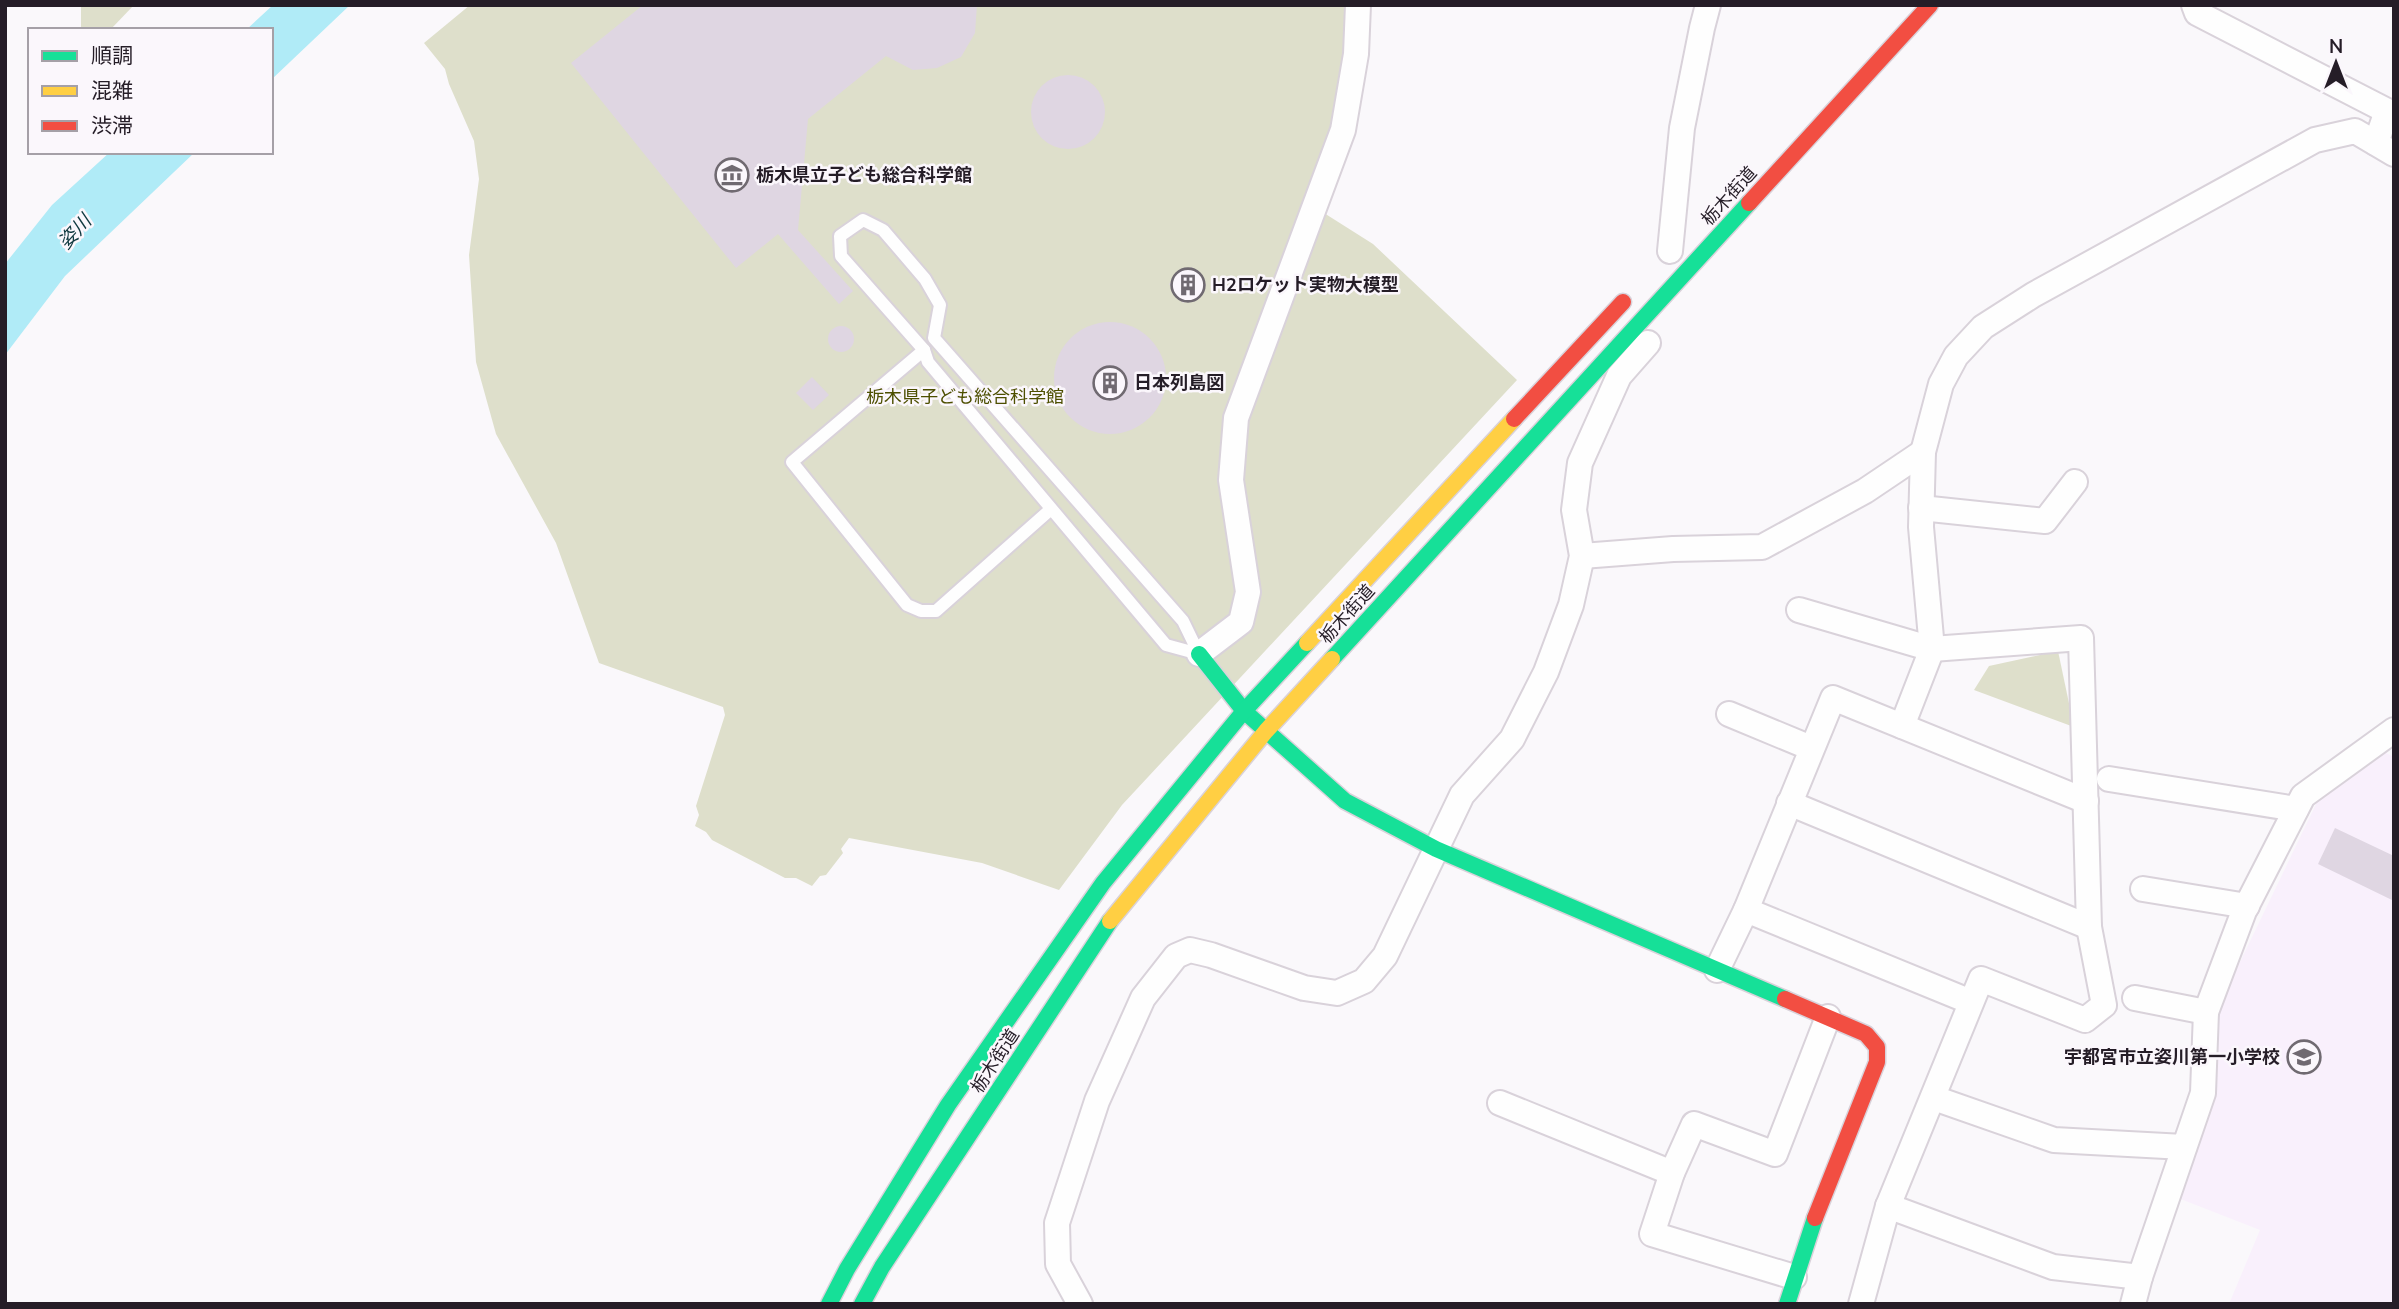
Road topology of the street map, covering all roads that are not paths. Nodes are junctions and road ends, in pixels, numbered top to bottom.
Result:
1 (1358, 5) edge
2 (1709, 5) edge
3 (1930, 5) edge
4 (2194, 5) edge
5 (2385, 149) edge
6 (1688, 230) dead end
7 (1665, 256) joint
8 (1632, 292) dead end
9 (1648, 343) dead end
10 (924, 350) junction
11 (1923, 452) junction
12 (2075, 482) dead end
13 (1921, 508) junction
14 (1051, 509) junction
15 (1582, 556) junction
16 (1799, 610) dead end
17 (1932, 649) junction
18 (1199, 654) junction
19 (1244, 711) junction
20 (1729, 714) dead end
21 (1902, 726) junction
22 (1266, 731) junction
23 (2392, 734) edge
24 (1811, 748) junction
25 (2109, 779) dead end
26 (2087, 801) junction
27 (1788, 803) junction
28 (2296, 809) junction
29 (1436, 849) junction
30 (2143, 889) dead end
31 (2246, 906) junction
32 (1746, 910) junction
33 (2089, 927) junction
34 (1717, 970) junction
35 (2135, 999) dead end
36 (1971, 1002) junction
37 (2206, 1012) junction
38 (1828, 1017) junction
39 (1934, 1098) junction
40 (1500, 1103) dead end
41 (2184, 1147) junction
42 (1672, 1173) junction
43 (1888, 1206) junction
44 (1794, 1277) junction
45 (2140, 1277) junction
46 (829, 1304) edge
47 (862, 1304) edge
48 (1080, 1304) edge
49 (1787, 1304) edge
50 (1861, 1304) edge
51 (2133, 1304) edge

1 - 18 street
2 - 7 street
3 - 22 main road, 栃木街道
4 - 5 street
5 - 11 street
6 - 7 main road, 栃木街道
8 - 19 main road, 栃木街道
9 - 15 street
10 - 14 lane
10 - 14 lane
10 - 18 lane
11 - 13 street
11 - 15 street
12 - 13 street
13 - 17 street
14 - 18 lane
15 - 29 street
16 - 17 street
17 - 21 street
17 - 26 street
18 - 19 main road
19 - 22 main road
19 - 46 main road, 栃木街道
20 - 24 street
21 - 24 street
21 - 26 street
22 - 29 main road
22 - 47 main road, 栃木街道
23 - 28 street
24 - 27 street
25 - 28 street
26 - 33 street
27 - 32 street
27 - 33 street
28 - 31 street
29 - 34 main road
29 - 48 street
30 - 31 street
31 - 37 street
32 - 34 street
32 - 36 street
33 - 36 street
34 - 38 main road
35 - 37 street
36 - 39 street
37 - 41 street
38 - 42 street
38 - 44 main road
39 - 41 street
39 - 43 street
40 - 42 street
41 - 45 street
42 - 44 street
43 - 45 street
43 - 50 street
44 - 49 main road
45 - 51 street

